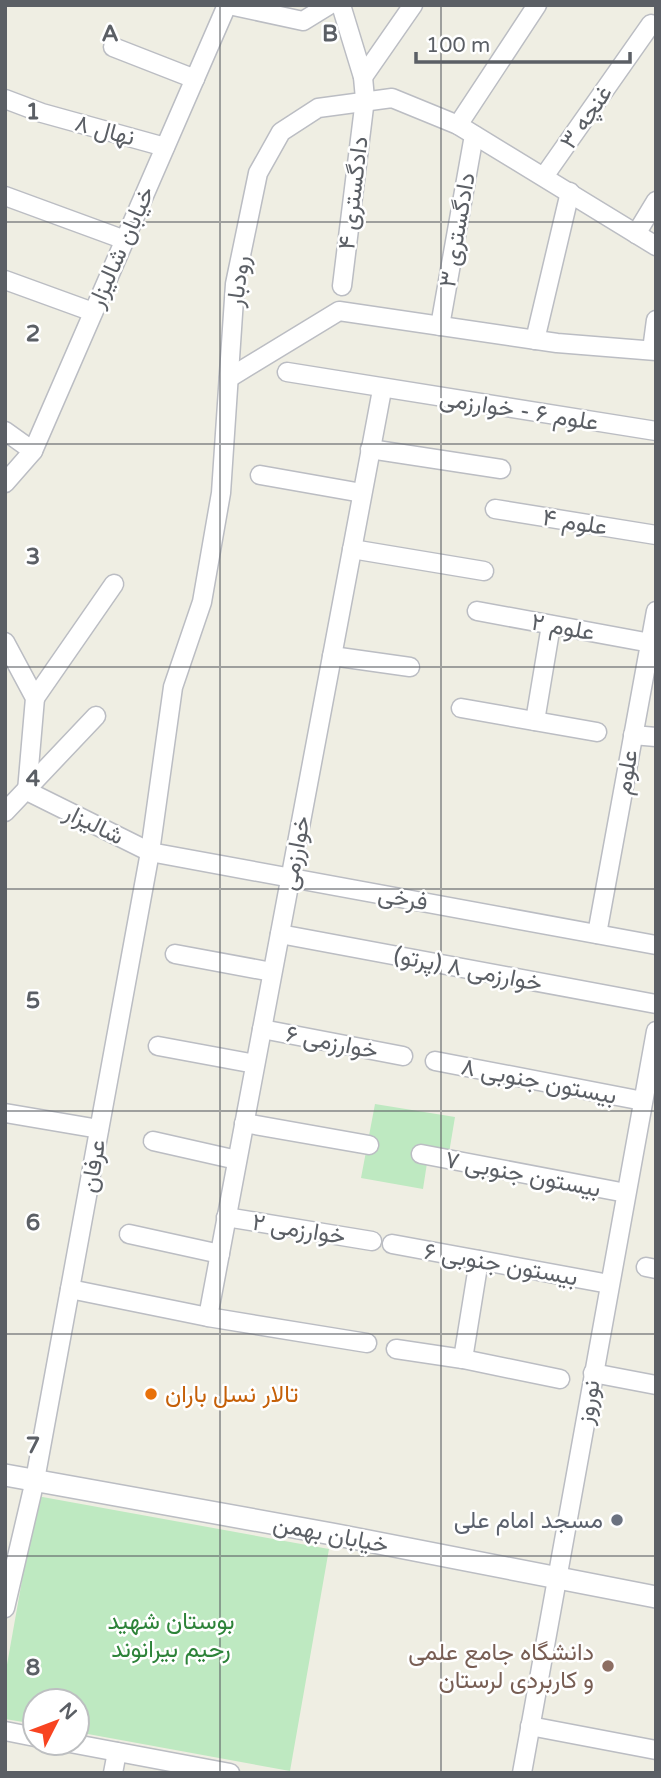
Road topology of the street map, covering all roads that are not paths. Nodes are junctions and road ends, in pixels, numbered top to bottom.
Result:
1 (228, 5) edge
2 (329, 5) edge
3 (341, 5) edge
4 (413, 5) edge
5 (537, 5) edge
6 (651, 24) dead end
7 (113, 47) dead end
8 (363, 77) junction
9 (195, 79) junction
10 (365, 99) junction
11 (5, 100) edge
12 (466, 130) junction
13 (165, 147) junction
14 (545, 175) junction
15 (570, 192) junction
16 (5, 196) edge
17 (656, 201) edge
18 (636, 234) junction
19 (125, 240) junction
20 (656, 246) edge
21 (5, 280) edge
22 (342, 286) dead end
23 (93, 312) junction
24 (656, 320) edge
25 (440, 326) junction
26 (535, 340) junction
27 (654, 351) edge
28 (287, 372) dead end
29 (229, 378) junction
30 (382, 390) junction
31 (5, 431) edge
32 (656, 431) edge
33 (370, 449) junction
34 (33, 451) junction
35 (501, 469) dead end
36 (260, 475) dead end
37 (5, 483) edge
38 (362, 493) junction
39 (495, 509) dead end
40 (656, 535) edge
41 (352, 549) junction
42 (484, 571) dead end
43 (114, 584) dead end
44 (477, 611) dead end
45 (656, 611) edge
46 (551, 625) junction
47 (653, 643) edge
48 (6, 645) edge
49 (332, 656) junction
50 (410, 667) dead end
51 (35, 698) junction
52 (461, 708) dead end
53 (96, 716) dead end
54 (535, 721) junction
55 (597, 732) dead end
56 (633, 734) junction
57 (656, 737) edge
58 (27, 791) junction
59 (5, 812) edge
60 (150, 852) junction
61 (290, 877) junction
62 (280, 934) junction
63 (597, 934) junction
64 (656, 945) edge
65 (175, 954) dead end
66 (272, 972) junction
67 (656, 1004) edge
68 (261, 1029) junction
69 (656, 1031) edge
70 (158, 1046) dead end
71 (403, 1056) dead end
72 (435, 1060) dead end
73 (255, 1064) junction
74 (652, 1068) edge
75 (643, 1101) junction
76 (5, 1114) edge
77 (244, 1124) junction
78 (99, 1129) junction
79 (153, 1141) dead end
80 (369, 1145) dead end
81 (421, 1154) dead end
82 (237, 1160) junction
83 (626, 1193) junction
84 (226, 1217) junction
85 (129, 1234) dead end
86 (372, 1241) dead end
87 (392, 1244) dead end
88 (219, 1254) junction
89 (479, 1260) junction
90 (610, 1284) junction
91 (70, 1289) junction
92 (208, 1317) junction
93 (367, 1343) dead end
94 (396, 1349) dead end
95 (463, 1359) junction
96 (593, 1373) junction
97 (560, 1379) dead end
98 (656, 1385) edge
99 (5, 1475) edge
100 (35, 1480) junction
101 (556, 1580) junction
102 (656, 1597) edge
103 (5, 1608) edge
104 (530, 1726) junction
105 (91, 1747) edge
106 (656, 1750) edge
107 (117, 1752) junction
108 (113, 1773) edge
109 (230, 1773) edge
110 (522, 1773) edge

1 - 2 street
1 - 9 street, خیابان شالیزار
3 - 8 street, دادگستری ۴
4 - 8 street
5 - 12 street
6 - 14 street, غنچه ۳
7 - 9 street
8 - 10 street, دادگستری ۴
9 - 13 street, خیابان شالیزار
10 - 12 street, رودبار
10 - 22 street, دادگستری ۴
10 - 29 street, رودبار
11 - 13 street, نهال ۸
12 - 14 street, رودبار
12 - 25 street, دادگستری ۳
13 - 19 street, خیابان شالیزار
14 - 15 street, رودبار
15 - 18 street, رودبار
15 - 26 street
16 - 19 street
17 - 18 street
18 - 20 street, رودبار
19 - 23 street, خیابان شالیزار
21 - 23 street
23 - 34 street, خیابان شالیزار
24 - 27 street
25 - 26 street
25 - 29 street
26 - 27 street
28 - 30 street, علوم ۶ - خوارزمی
29 - 60 street, رودبار
30 - 32 street, علوم ۶ - خوارزمی
30 - 33 street, خوارزمی
31 - 34 street
33 - 35 street
33 - 38 street, خوارزمی
34 - 37 street, خیابان شالیزار
36 - 38 street
38 - 41 street, خوارزمی
39 - 40 street, علوم ۴
41 - 42 street
41 - 49 street, خوارزمی
43 - 51 street
44 - 46 street, علوم ۲
45 - 47 street, علوم
46 - 47 street, علوم ۲
46 - 54 street
47 - 56 street, علوم
48 - 51 street
49 - 50 street
49 - 61 street, خوارزمی
51 - 58 street
52 - 54 street
53 - 58 street
54 - 55 street
56 - 57 street
56 - 63 street, علوم
58 - 59 street
58 - 60 street, شالیزار
60 - 61 street, فرخی
60 - 78 street, عرفان
61 - 62 street, خوارزمی
61 - 63 street, فرخی
62 - 66 street, خوارزمی
62 - 67 street, خوارزمی ۸ (پرتو)
63 - 64 street, فرخی
65 - 66 street
66 - 68 street, خوارزمی
68 - 71 street, خوارزمی ۶
68 - 73 street, خوارزمی
69 - 74 street, نوروز
70 - 73 street
72 - 75 street, بیستون جنوبی ۸
73 - 77 street, خوارزمی
74 - 75 street, نوروز
75 - 83 street, نوروز
76 - 78 street
77 - 80 street
77 - 82 street, خوارزمی
78 - 91 street, عرفان
79 - 82 street
81 - 83 street, بیستون جنوبی ۷
82 - 84 street, خوارزمی
83 - 90 street, نوروز
84 - 86 street, خوارزمی ۲
84 - 88 street, خوارزمی
85 - 88 street
87 - 89 street, بیستون جنوبی ۶
88 - 92 street, خوارزمی
89 - 90 street, بیستون جنوبی ۶
89 - 95 street
90 - 96 street, نوروز
91 - 92 street
91 - 100 street, عرفان
92 - 93 street
94 - 95 street
95 - 97 street
96 - 98 street
96 - 101 street, نوروز
99 - 100 street, خیابان بهمن
100 - 101 street, خیابان بهمن
100 - 103 street, عرفان
101 - 102 street, خیابان بهمن
101 - 104 street, نوروز
104 - 106 street
104 - 110 street, نوروز
105 - 107 street
107 - 108 street
107 - 109 street

